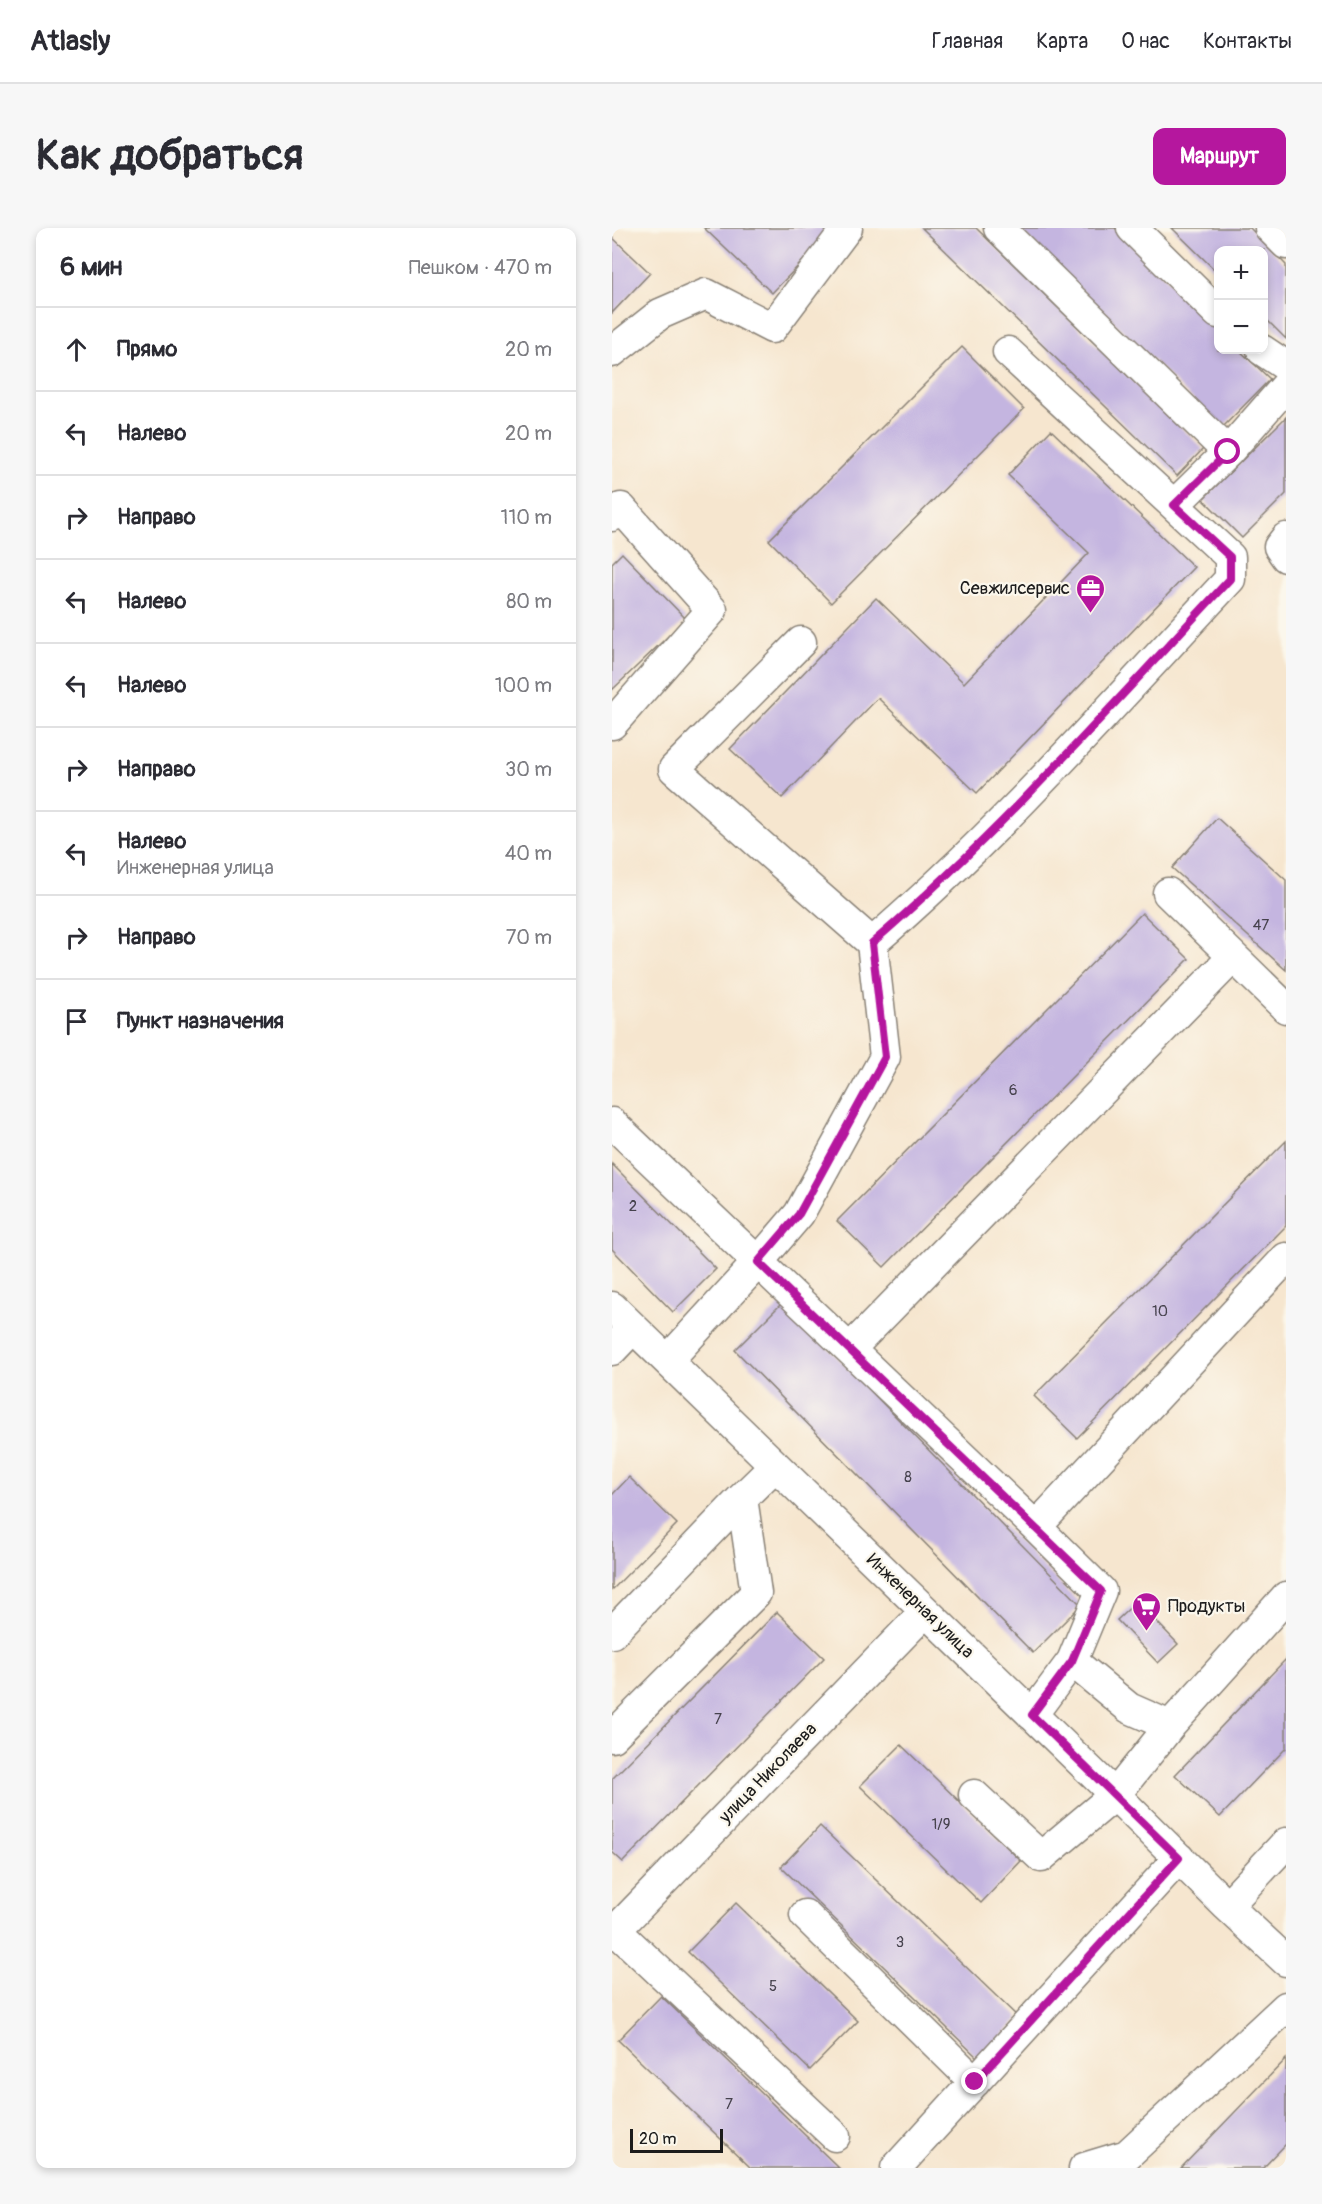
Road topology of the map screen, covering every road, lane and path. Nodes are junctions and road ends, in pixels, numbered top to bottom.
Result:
1 (847, 228) edge
2 (999, 228) edge
3 (1132, 228) edge
4 (1270, 228) edge
5 (1286, 244) edge
6 (1214, 309) edge
7 (612, 352) edge
8 (1008, 352) dead end
9 (1268, 354) edge
10 (1286, 366) edge
11 (1286, 386) edge
12 (1228, 452) junction
13 (1174, 505) junction
14 (612, 516) edge
15 (1286, 538) edge
16 (1286, 557) edge
17 (801, 642) dead end
18 (612, 724) edge
19 (1168, 893) dead end
20 (872, 943) junction
21 (1233, 957) junction
22 (1286, 1008) edge
23 (612, 1123) edge
24 (1286, 1258) edge
25 (758, 1262) junction
26 (612, 1307) edge
27 (633, 1328) junction
28 (850, 1349) junction
29 (612, 1350) edge
30 (668, 1360) junction
31 (775, 1466) junction
32 (742, 1498) junction
33 (1036, 1527) junction
34 (1286, 1597) edge
35 (925, 1612) junction
36 (612, 1633) edge
37 (1072, 1661) junction
38 (1032, 1715) junction
39 (1170, 1726) junction
40 (612, 1737) edge
41 (974, 1795) dead end
42 (1115, 1795) junction
43 (1286, 1843) edge
44 (1179, 1858) junction
45 (1227, 1906) junction
46 (805, 1915) dead end
47 (613, 1930) edge
48 (1286, 1961) edge
49 (1286, 2007) edge
50 (975, 2082) junction
51 (835, 2136) dead end
52 (896, 2168) edge
53 (1084, 2168) edge

1 - 7 street
2 - 12 street
3 - 6 street
4 - 5 street
8 - 13 street
9 - 10 street
11 - 12 street
12 - 13 street
13 - 20 street
14 - 18 street
15 - 16 street
17 - 20 street
19 - 21 street
20 - 25 street
21 - 22 street
21 - 28 street
23 - 25 street
24 - 33 street
25 - 28 street
25 - 30 street
26 - 27 street, Инженерная улица
27 - 29 street
27 - 30 street, Инженерная улица
28 - 33 street
30 - 31 street, Инженерная улица
31 - 32 street
31 - 35 street, Инженерная улица
32 - 36 street
32 - 40 street
33 - 37 street
34 - 39 street
35 - 38 street, Инженерная улица
35 - 47 street, улица Николаева
37 - 38 street
37 - 39 street
38 - 42 street, Инженерная улица
39 - 42 street
41 - 42 street
42 - 44 street, Инженерная улица
43 - 45 street
44 - 45 street, Инженерная улица
44 - 50 street
45 - 48 street, Инженерная улица
46 - 50 street
47 - 51 street
49 - 53 street
50 - 52 street

